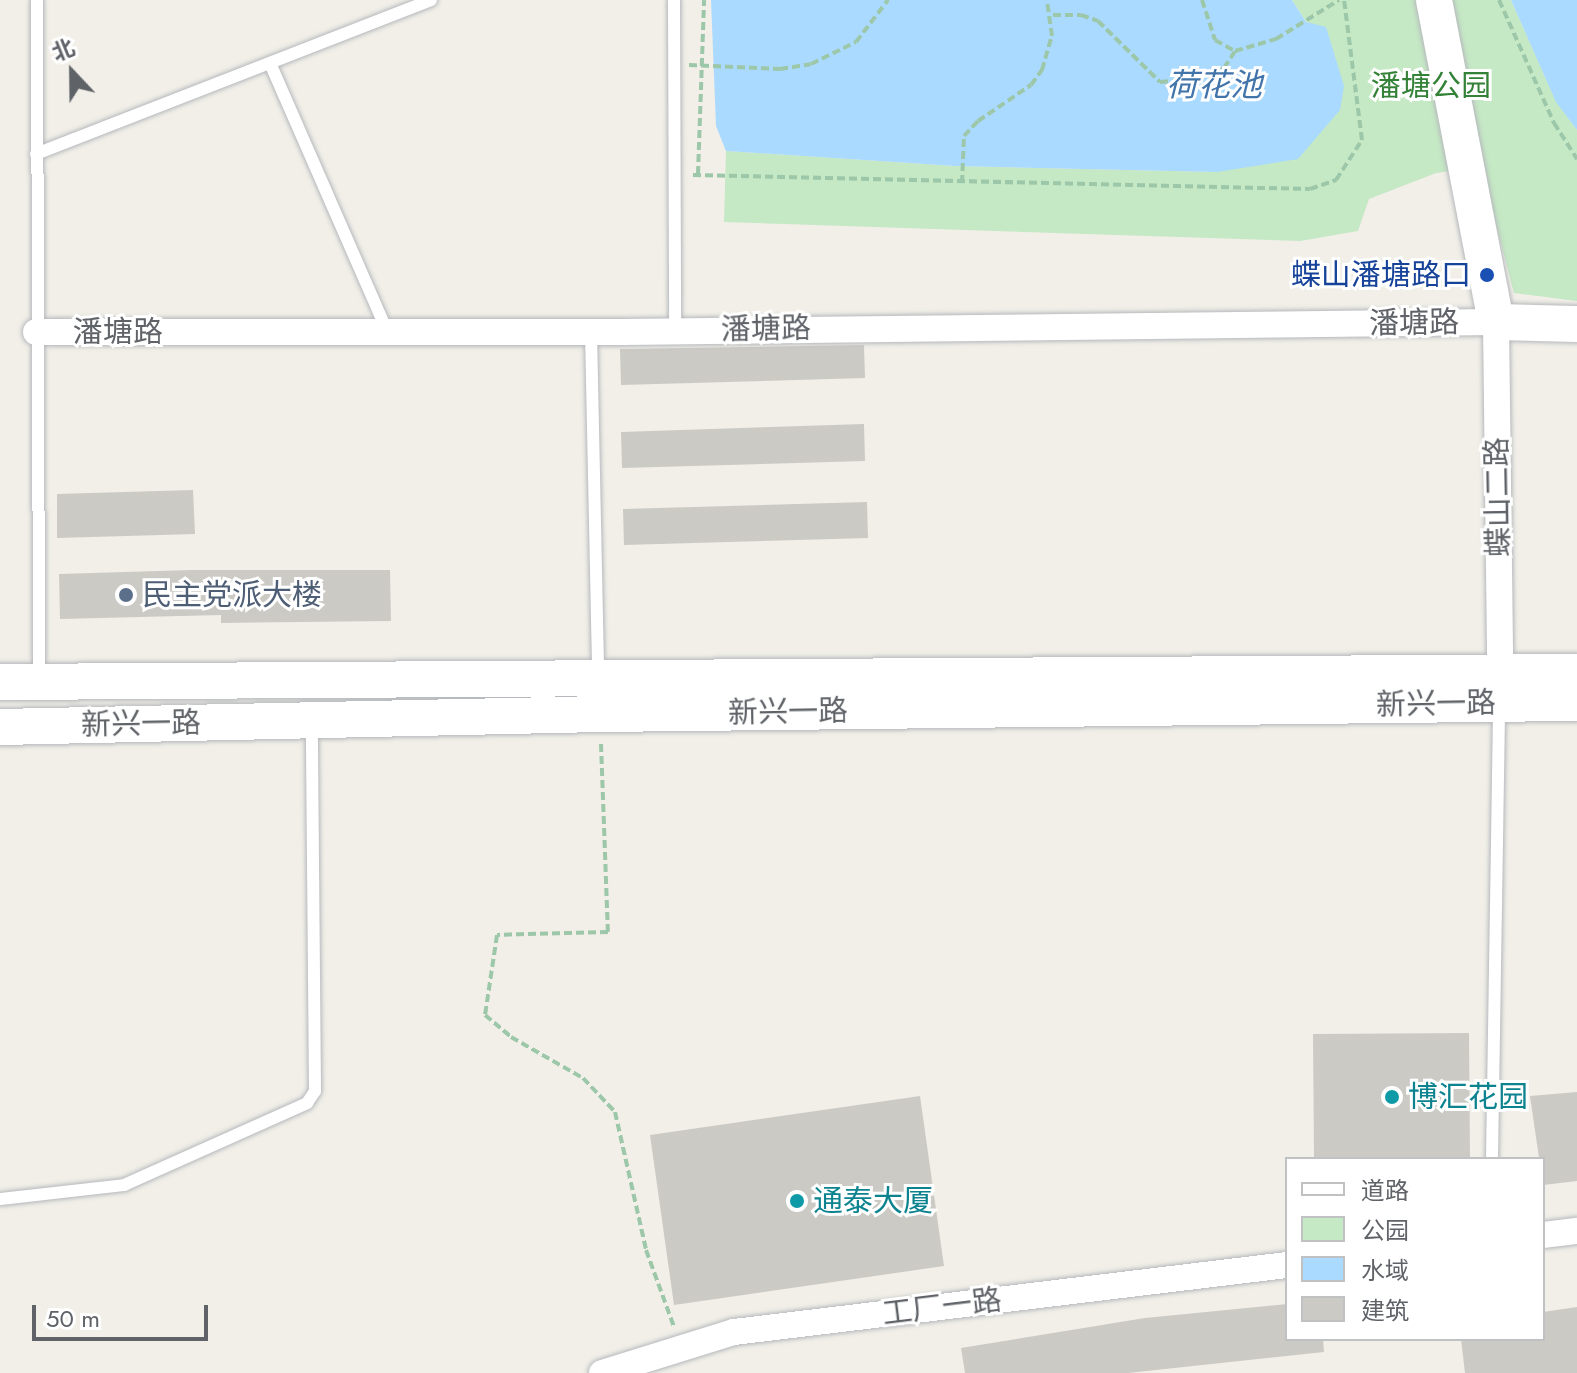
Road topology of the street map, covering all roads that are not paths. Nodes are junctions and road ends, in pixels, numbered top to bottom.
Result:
1 (37, 0) edge
2 (431, 0) edge
3 (674, 0) edge
4 (1434, 0) edge
5 (270, 63) junction
6 (36, 154) junction
7 (1496, 322) junction
8 (1577, 324) edge
9 (675, 330) junction
10 (36, 332) junction
11 (387, 332) junction
12 (591, 332) junction
13 (1577, 672) edge
14 (0, 682) edge
15 (39, 682) junction
16 (1500, 688) junction
17 (599, 697) junction
18 (1577, 703) edge
19 (312, 720) junction
20 (0, 727) edge
21 (1492, 1157) edge
22 (0, 1199) edge
23 (1577, 1231) edge
24 (1545, 1235) edge
25 (1285, 1265) edge
26 (602, 1373) edge

1 - 6 lane
2 - 5 lane
3 - 9 lane
4 - 7 main road, 蝶山二路
5 - 6 lane
5 - 11 lane
6 - 10 lane
7 - 8 main road
7 - 9 street, 潘塘路
7 - 16 street, 蝶山二路
9 - 12 street, 潘塘路
10 - 11 street, 潘塘路
10 - 15 lane
11 - 12 street, 潘塘路
12 - 17 lane
13 - 16 main road, 新兴一路
14 - 15 main road, 新兴一路
15 - 17 main road, 新兴一路
16 - 17 main road, 新兴一路
16 - 18 main road, 新兴一路
16 - 21 lane
17 - 19 main road, 新兴一路
19 - 20 main road, 新兴一路
19 - 22 lane
23 - 24 street
25 - 26 street, 工厂一路

